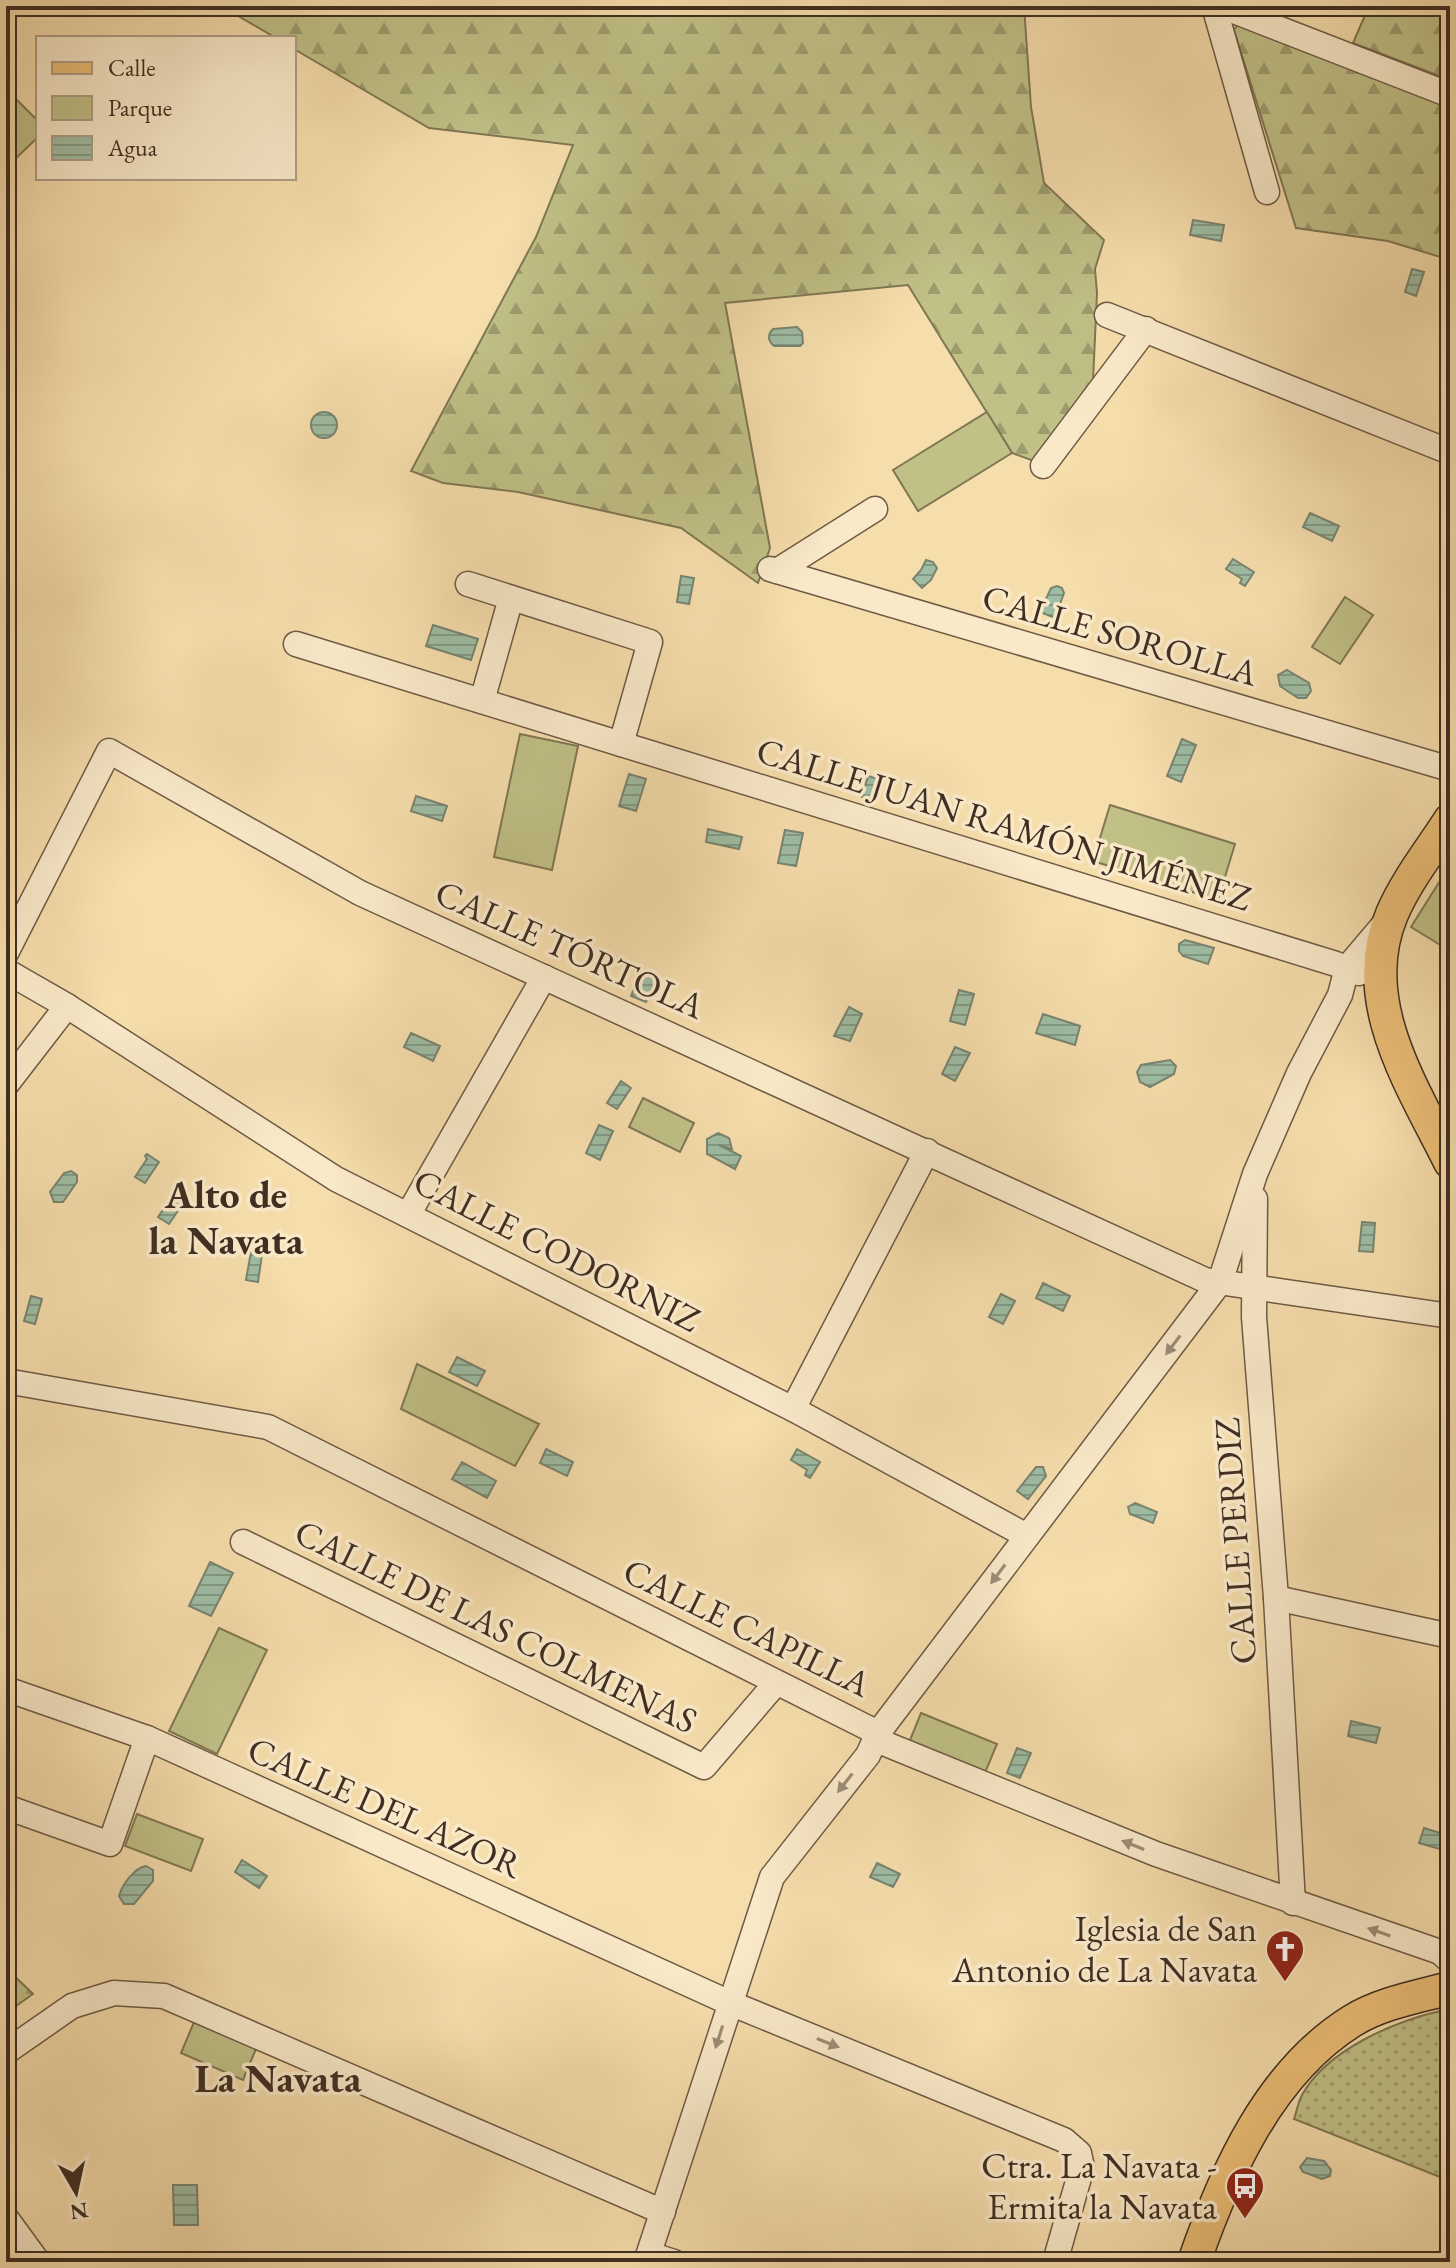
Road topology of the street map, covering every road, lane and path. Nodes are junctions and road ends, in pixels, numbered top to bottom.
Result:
1 (1214, 6) edge
2 (1221, 6) edge
3 (1450, 95) edge
4 (1267, 192) dead end
5 (1107, 315) dead end
6 (1146, 329) junction
7 (1450, 452) edge
8 (1043, 466) dead end
9 (875, 509) dead end
10 (468, 584) dead end
11 (511, 598) junction
12 (296, 644) dead end
13 (482, 701) junction
14 (621, 744) junction
15 (1450, 769) edge
16 (1450, 820) edge
17 (6, 953) edge
18 (6, 971) edge
19 (544, 977) junction
20 (1368, 977) junction
21 (1340, 995) junction
22 (67, 1006) junction
23 (6, 1085) edge
24 (927, 1151) junction
25 (1450, 1162) edge
26 (1255, 1174) junction
27 (408, 1215) junction
28 (1220, 1282) junction
29 (1254, 1287) junction
30 (1450, 1316) edge
31 (6, 1381) edge
32 (793, 1409) junction
33 (1027, 1536) junction
34 (243, 1542) dead end
35 (1276, 1598) junction
36 (1450, 1636) edge
37 (776, 1683) junction
38 (6, 1689) edge
39 (878, 1733) junction
40 (147, 1738) junction
41 (6, 1807) edge
42 (1293, 1903) junction
43 (1450, 1961) edge
44 (1450, 1988) edge
45 (730, 2003) junction
46 (6, 2052) edge
47 (663, 2212) junction
48 (6, 2218) edge
49 (648, 2258) edge
50 (38, 2262) edge
51 (674, 2262) edge
52 (1055, 2262) edge
53 (1194, 2262) edge

1 - 4 street
2 - 3 street
5 - 6 street
6 - 7 street
6 - 8 street
9 - 15 street, CALLE SOROLLA
10 - 11 street
11 - 13 street
11 - 14 street
12 - 13 street, CALLE JUAN RAMÓN JIMÉNEZ
13 - 14 street, CALLE JUAN RAMÓN JIMÉNEZ
14 - 20 street, CALLE JUAN RAMÓN JIMÉNEZ
16 - 20 main road
17 - 19 street, CALLE TÓRTOLA
18 - 22 street, CALLE CODORNIZ
19 - 24 street, CALLE TÓRTOLA
19 - 27 street
20 - 21 street, CALLE PERDIZ
20 - 21 street
20 - 25 main road
21 - 26 street, CALLE PERDIZ
22 - 23 street
22 - 27 street, CALLE CODORNIZ
24 - 28 street, CALLE TÓRTOLA
24 - 32 street
26 - 28 street, CALLE PERDIZ
26 - 29 street, CALLE PERDIZ
27 - 32 street, CALLE CODORNIZ
28 - 29 street, CALLE TÓRTOLA
28 -> 33 street, CALLE PERDIZ
29 - 30 street, CALLE TÓRTOLA
29 - 35 street, CALLE PERDIZ
31 - 37 street, CALLE CAPILLA
32 - 33 street, CALLE CODORNIZ
33 -> 39 street, CALLE PERDIZ
34 - 37 street, CALLE DE LAS COLMENAS
35 - 36 street
35 - 42 street, CALLE PERDIZ
37 - 39 street, CALLE CAPILLA
38 - 40 street, CALLE DEL AZOR
42 -> 39 street, CALLE CAPILLA
39 -> 45 street, CALLE PERDIZ
40 - 41 street
40 - 45 street, CALLE DEL AZOR
43 -> 42 street, CALLE CAPILLA
44 - 53 main road
45 -> 47 street, CALLE PERDIZ
45 -> 52 street, CALLE DEL AZOR
46 - 47 street
47 - 49 street, CALLE PERDIZ
48 - 50 street
49 - 51 street

